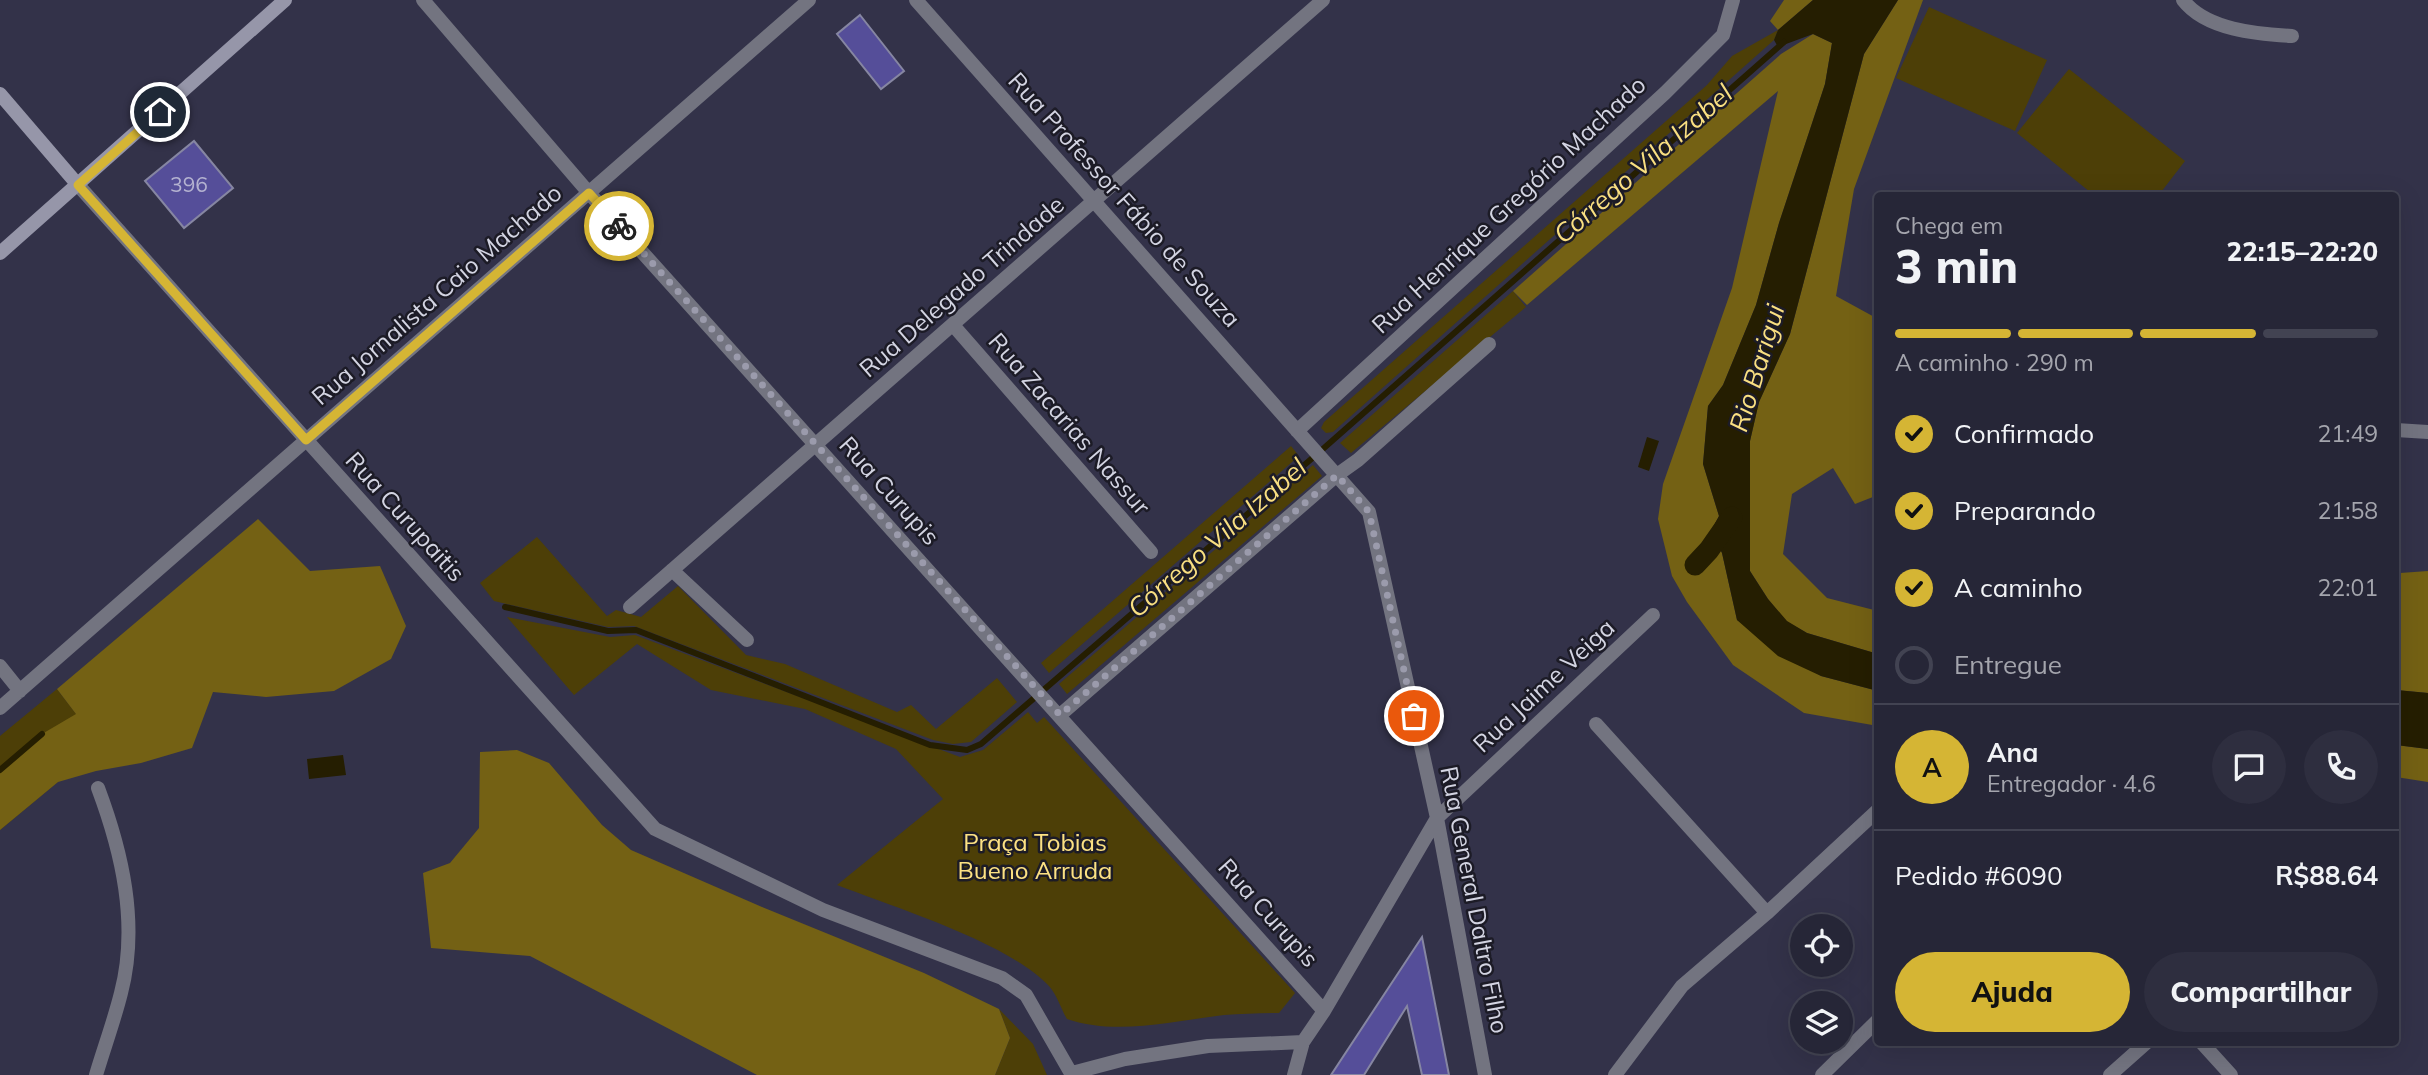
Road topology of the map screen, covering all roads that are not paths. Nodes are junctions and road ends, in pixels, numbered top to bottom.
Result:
1 (285, 0) edge
2 (423, 0) edge
3 (809, 0) edge
4 (916, 0) edge
5 (1323, 0) edge
6 (1733, 0) edge
7 (2183, 0) edge
8 (2292, 36) dead end
9 (0, 94) edge
10 (78, 185) junction
11 (589, 193) junction
12 (1094, 202) junction
13 (0, 253) edge
14 (953, 326) junction
15 (1489, 344) dead end
16 (2399, 430) edge
17 (1297, 431) junction
18 (2428, 432) edge
19 (306, 440) junction
20 (817, 444) junction
21 (1333, 471) junction
22 (1151, 552) dead end
23 (673, 570) junction
24 (630, 607) dead end
25 (1653, 615) dead end
26 (747, 640) dead end
27 (0, 666) edge
28 (20, 691) junction
29 (0, 708) edge
30 (1056, 711) junction
31 (1596, 724) dead end
32 (98, 788) dead end
33 (1874, 814) edge
34 (1437, 818) junction
35 (1767, 913) junction
36 (1324, 1011) junction
37 (1874, 1024) edge
38 (1303, 1042) junction
39 (2143, 1046) edge
40 (2205, 1046) edge
41 (1072, 1074) edge
42 (96, 1075) edge
43 (1294, 1075) edge
44 (1485, 1075) edge
45 (1615, 1075) edge
46 (1822, 1075) edge
47 (2110, 1075) edge
48 (2231, 1075) edge

1 - 10 main road
2 - 11 street, Rua Curupis
3 - 11 street, Rua Jornalista Caio Machado
4 - 12 street, Rua Professor Fábio de Souza
5 - 12 street, Rua Delegado Trindade
6 - 17 street, Rua Henrique Gregório Machado
7 - 8 street
9 - 10 main road, Rua Curupaitis
10 - 13 main road
10 - 19 street, Rua Curupaitis
11 - 19 street, Rua Jornalista Caio Machado
11 - 20 street, Rua Curupis
12 - 14 street, Rua Delegado Trindade
12 - 17 street, Rua Professor Fábio de Souza
14 - 20 street, Rua Delegado Trindade
14 - 22 street, Rua Zacarias Nassur
15 - 21 street
16 - 18 street
17 - 21 street, Rua General Daltro Filho
19 - 28 street, Rua Jornalista Caio Machado
19 - 41 street, Rua Curupaitis
20 - 23 street, Rua Delegado Trindade
20 - 30 street, Rua Curupis
21 - 30 street
21 - 34 street, Rua General Daltro Filho
23 - 24 street, Rua Delegado Trindade
23 - 26 street
25 - 34 street, Rua Jaime Veiga
27 - 28 street
28 - 29 street, Rua Jornalista Caio Machado
30 - 36 street, Rua Curupis
31 - 35 street
32 - 42 street
33 - 35 street
34 - 36 street, Rua Jaime Veiga
34 - 44 street, Rua General Daltro Filho
35 - 45 street
36 - 38 street, Rua Jaime Veiga
37 - 46 street
38 - 41 street
38 - 43 street, Rua Jaime Veiga
39 - 47 street
40 - 48 street

